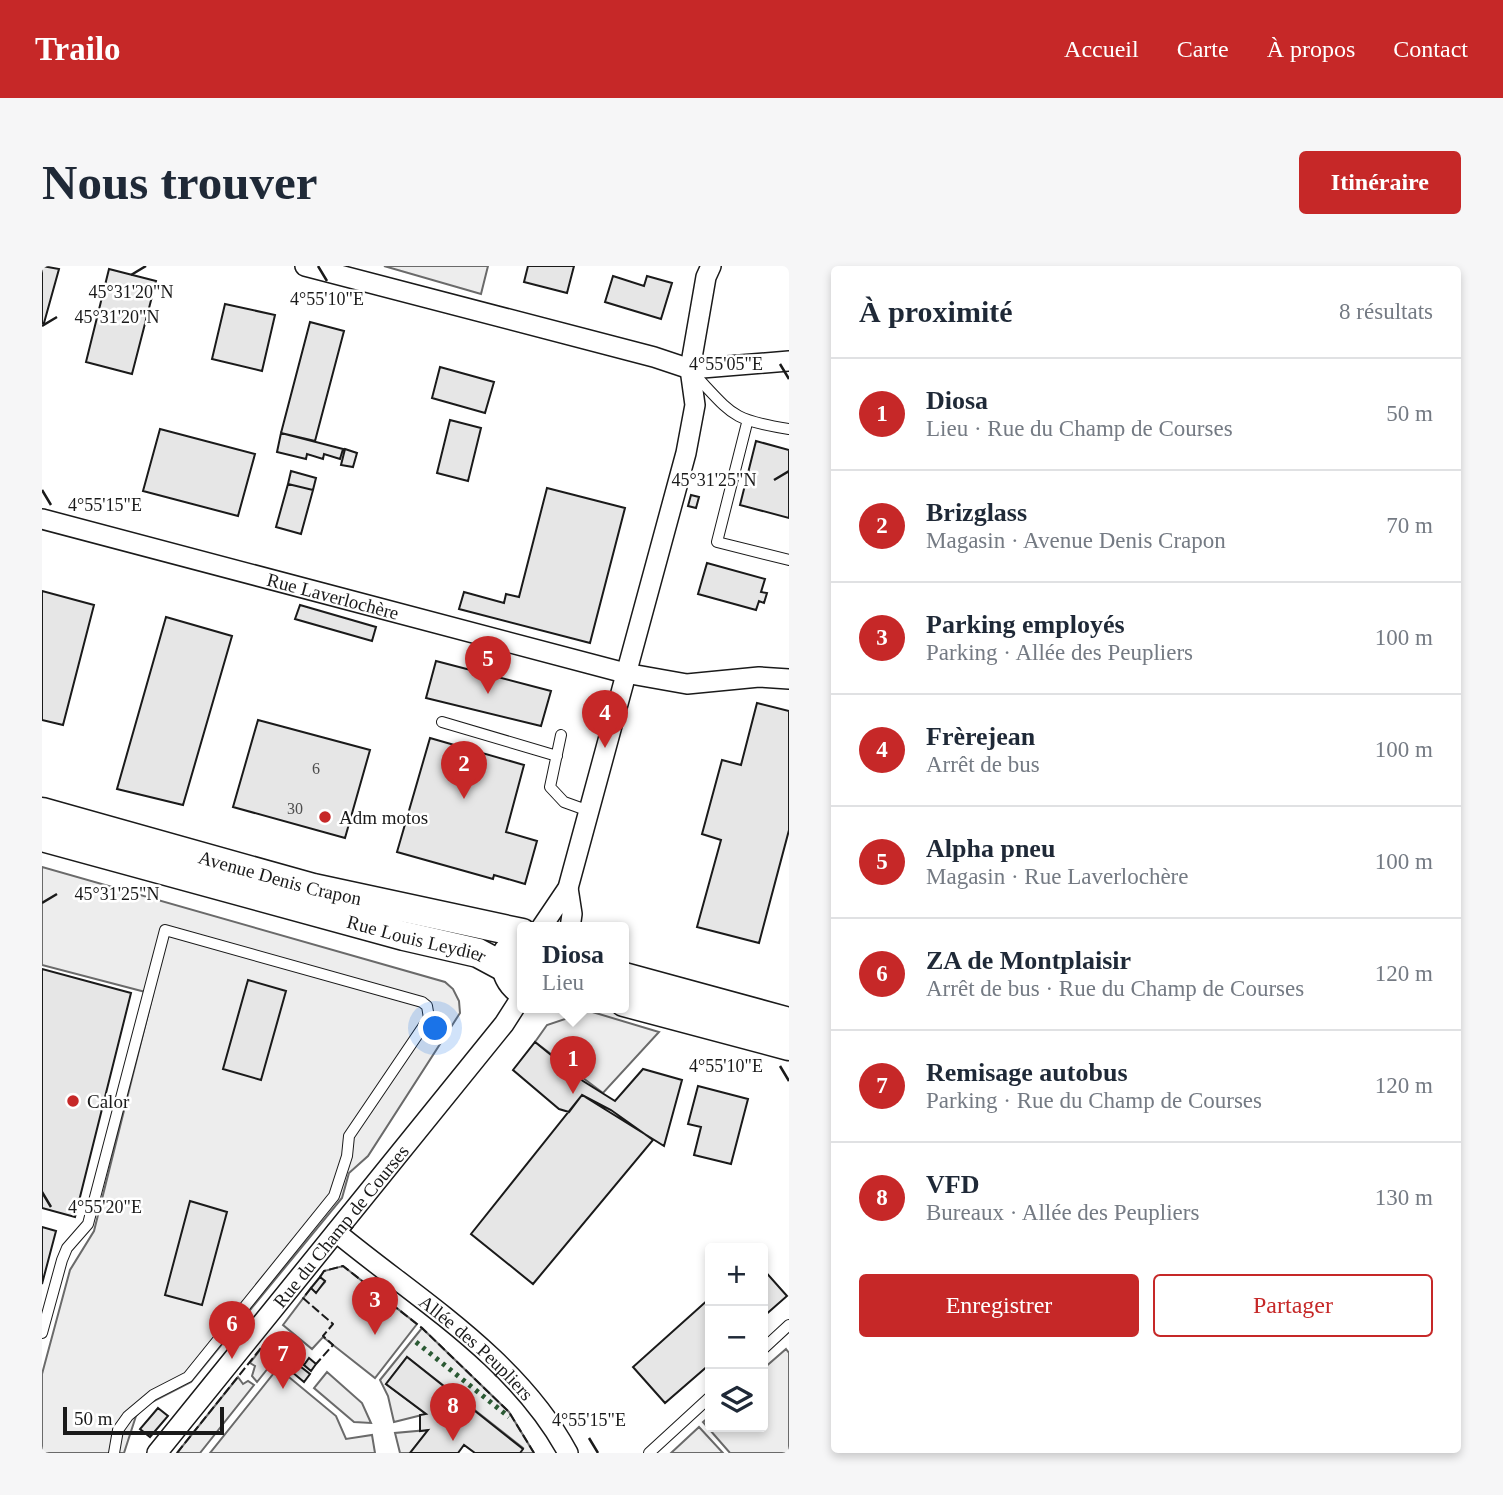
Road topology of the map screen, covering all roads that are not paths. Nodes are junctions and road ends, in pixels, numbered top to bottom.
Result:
1 (305, 266) edge
2 (711, 266) edge
3 (789, 361) edge
4 (690, 369) junction
5 (747, 423) junction
6 (789, 429) edge
7 (42, 519) edge
8 (789, 560) edge
9 (625, 673) junction
10 (789, 679) edge
11 (442, 722) dead end
12 (561, 735) dead end
13 (557, 756) junction
14 (42, 811) edge
15 (589, 811) junction
16 (42, 837) edge
17 (568, 888) junction
18 (545, 922) edge
19 (571, 922) edge
20 (517, 932) edge
21 (517, 938) edge
22 (506, 968) junction
23 (629, 978) edge
24 (517, 986) edge
25 (629, 1003) edge
26 (517, 1004) edge
27 (789, 1021) edge
28 (789, 1046) edge
29 (336, 1232) junction
30 (789, 1325) edge
31 (42, 1333) edge
32 (768, 1344) edge
33 (705, 1402) edge
34 (114, 1453) edge
35 (157, 1453) edge
36 (568, 1453) edge
37 (649, 1453) edge

1 - 4 street
2 - 4 street
3 - 4 street
4 - 5 lane
4 - 9 street
5 - 6 lane
5 - 8 lane
7 - 9 street, Rue Laverlochère
9 - 10 street, Rue Laverlochère
9 - 15 street
11 - 13 lane
12 - 13 lane
13 - 15 lane
14 - 20 main road, Avenue Denis Crapon
15 - 17 street
16 - 22 main road, Rue Louis Leydier
17 - 18 street
17 - 19 street
21 - 22 main road
22 - 24 main road
23 - 27 main road
25 - 28 main road
26 - 29 street, Rue du Champ de Courses
29 - 35 street, Rue du Champ de Courses
29 - 36 street, Allée des Peupliers
30 - 32 lane
31 - 34 lane
33 - 37 lane

